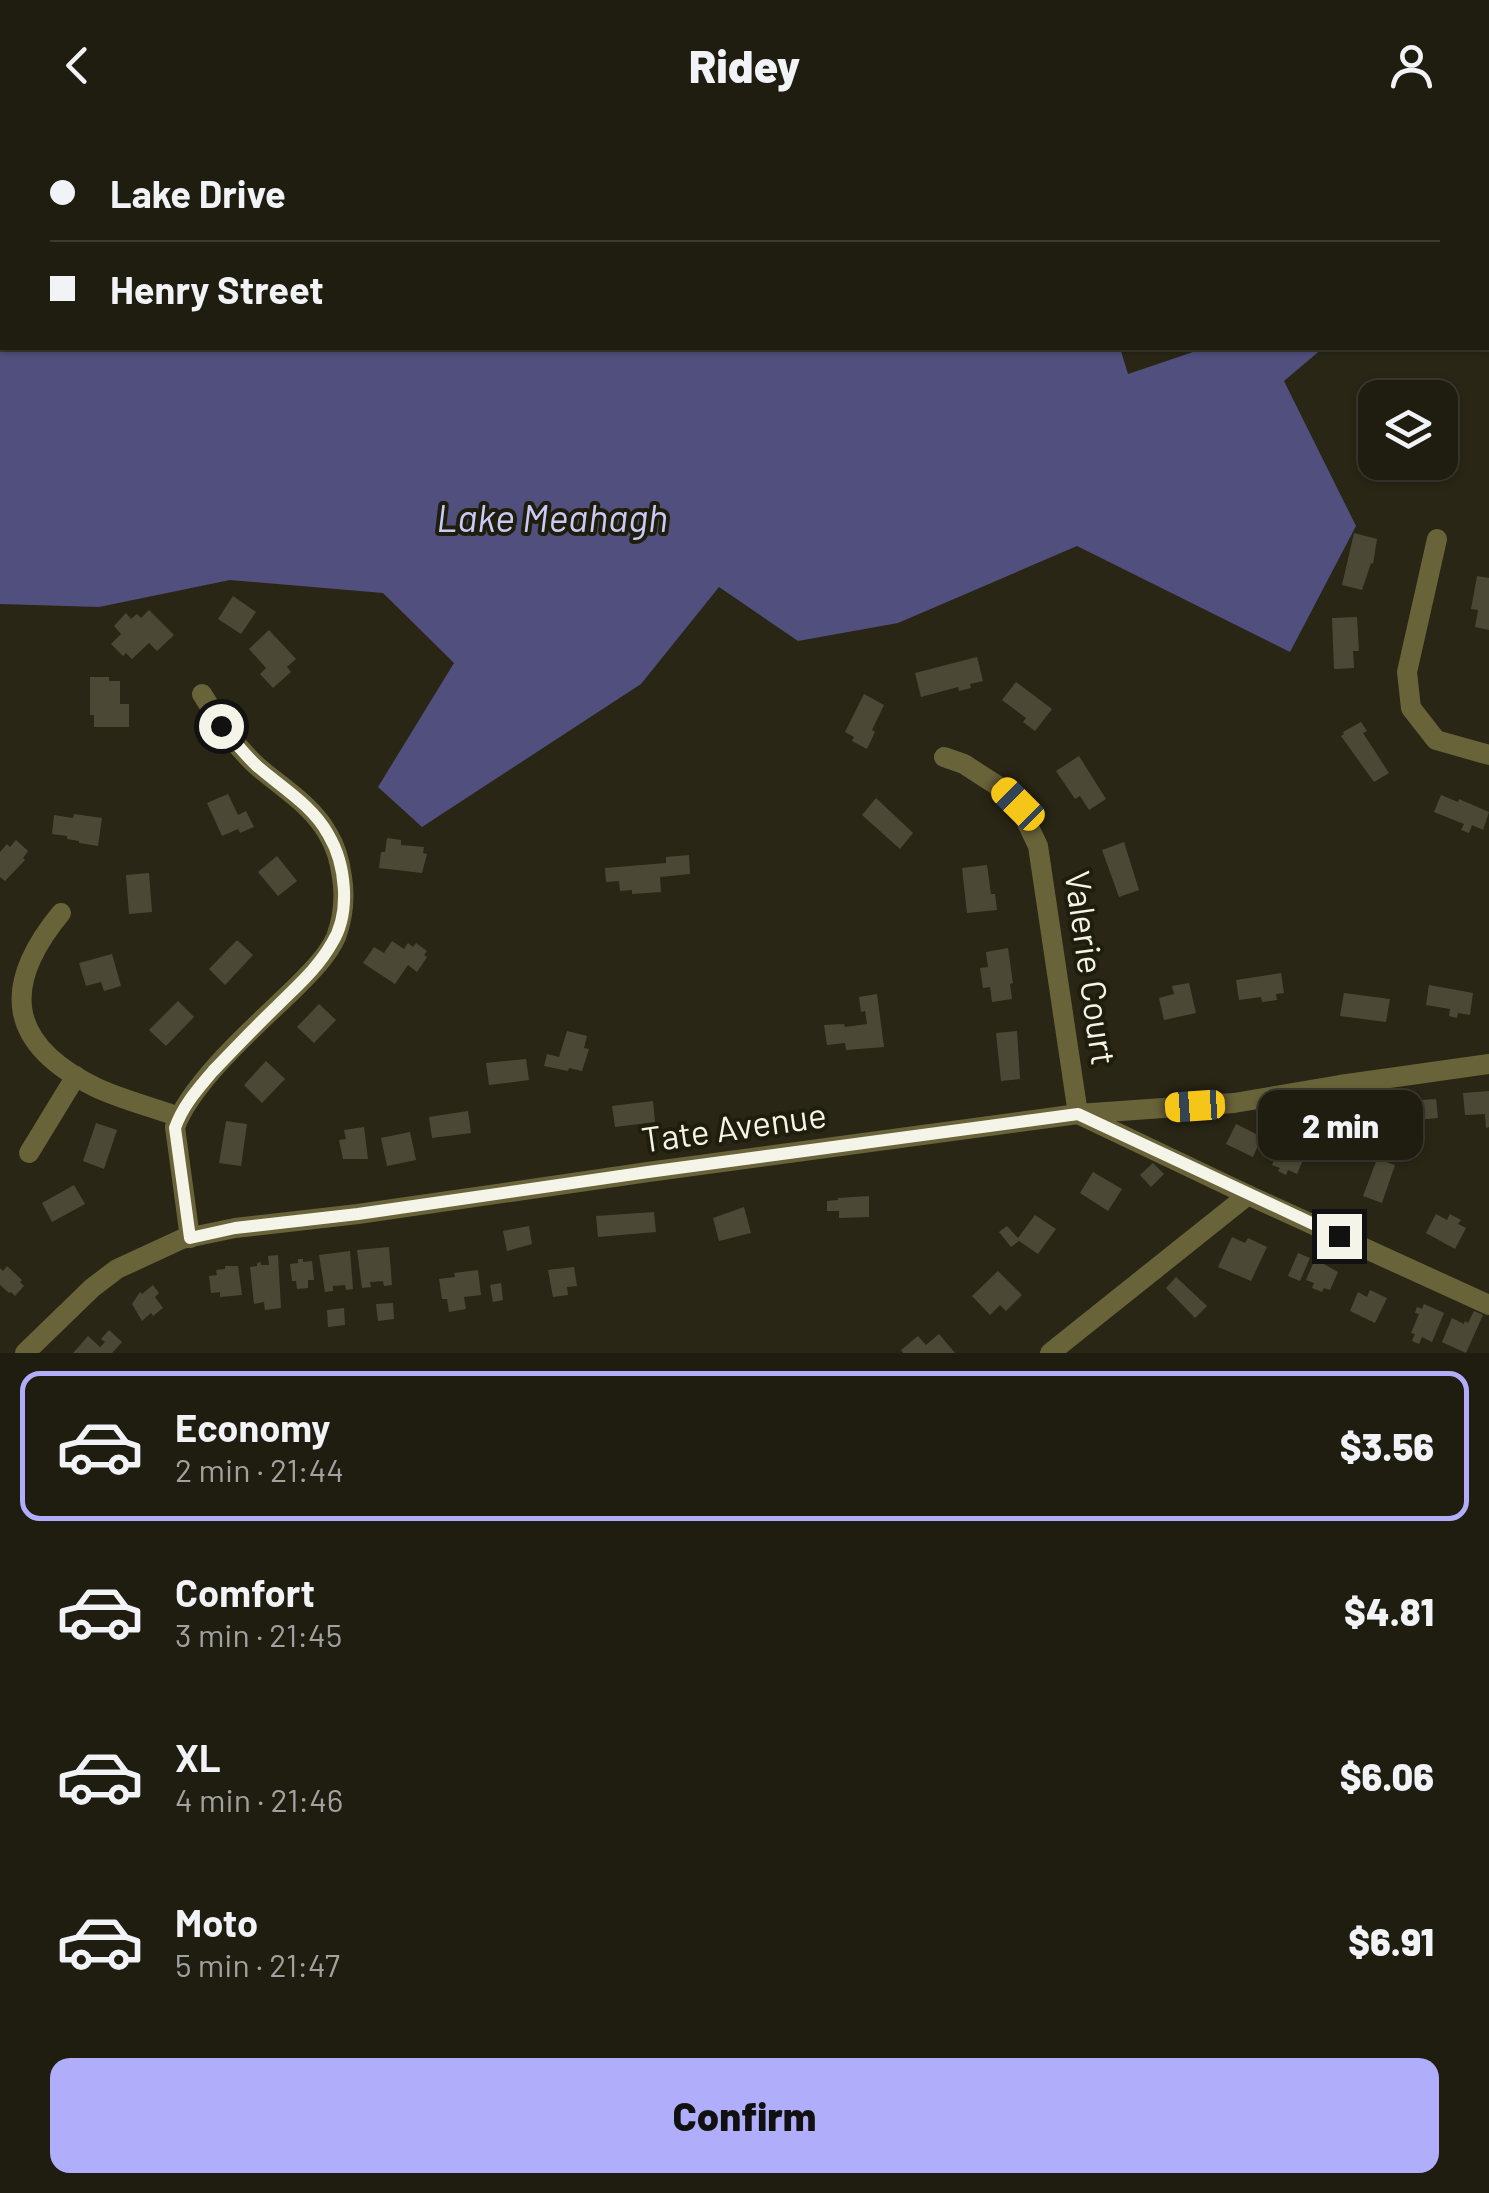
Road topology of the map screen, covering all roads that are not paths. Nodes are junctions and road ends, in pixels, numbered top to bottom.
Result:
1 (1437, 539) dead end
2 (202, 694) dead end
3 (1489, 755) edge
4 (944, 757) dead end
5 (61, 913) dead end
6 (1489, 1064) edge
7 (76, 1076) junction
8 (1078, 1114) junction
9 (179, 1117) junction
10 (29, 1153) dead end
11 (1248, 1195) junction
12 (190, 1238) junction
13 (1489, 1306) edge
14 (25, 1353) edge
15 (1050, 1353) edge

1 - 3 street
2 - 9 street
4 - 8 street, Valerie Court
5 - 7 street
6 - 8 street, Tate Avenue
7 - 9 street
7 - 10 street
8 - 11 street
8 - 12 street, Tate Avenue
9 - 12 street
11 - 13 street
11 - 15 street
12 - 14 street, Tate Avenue

